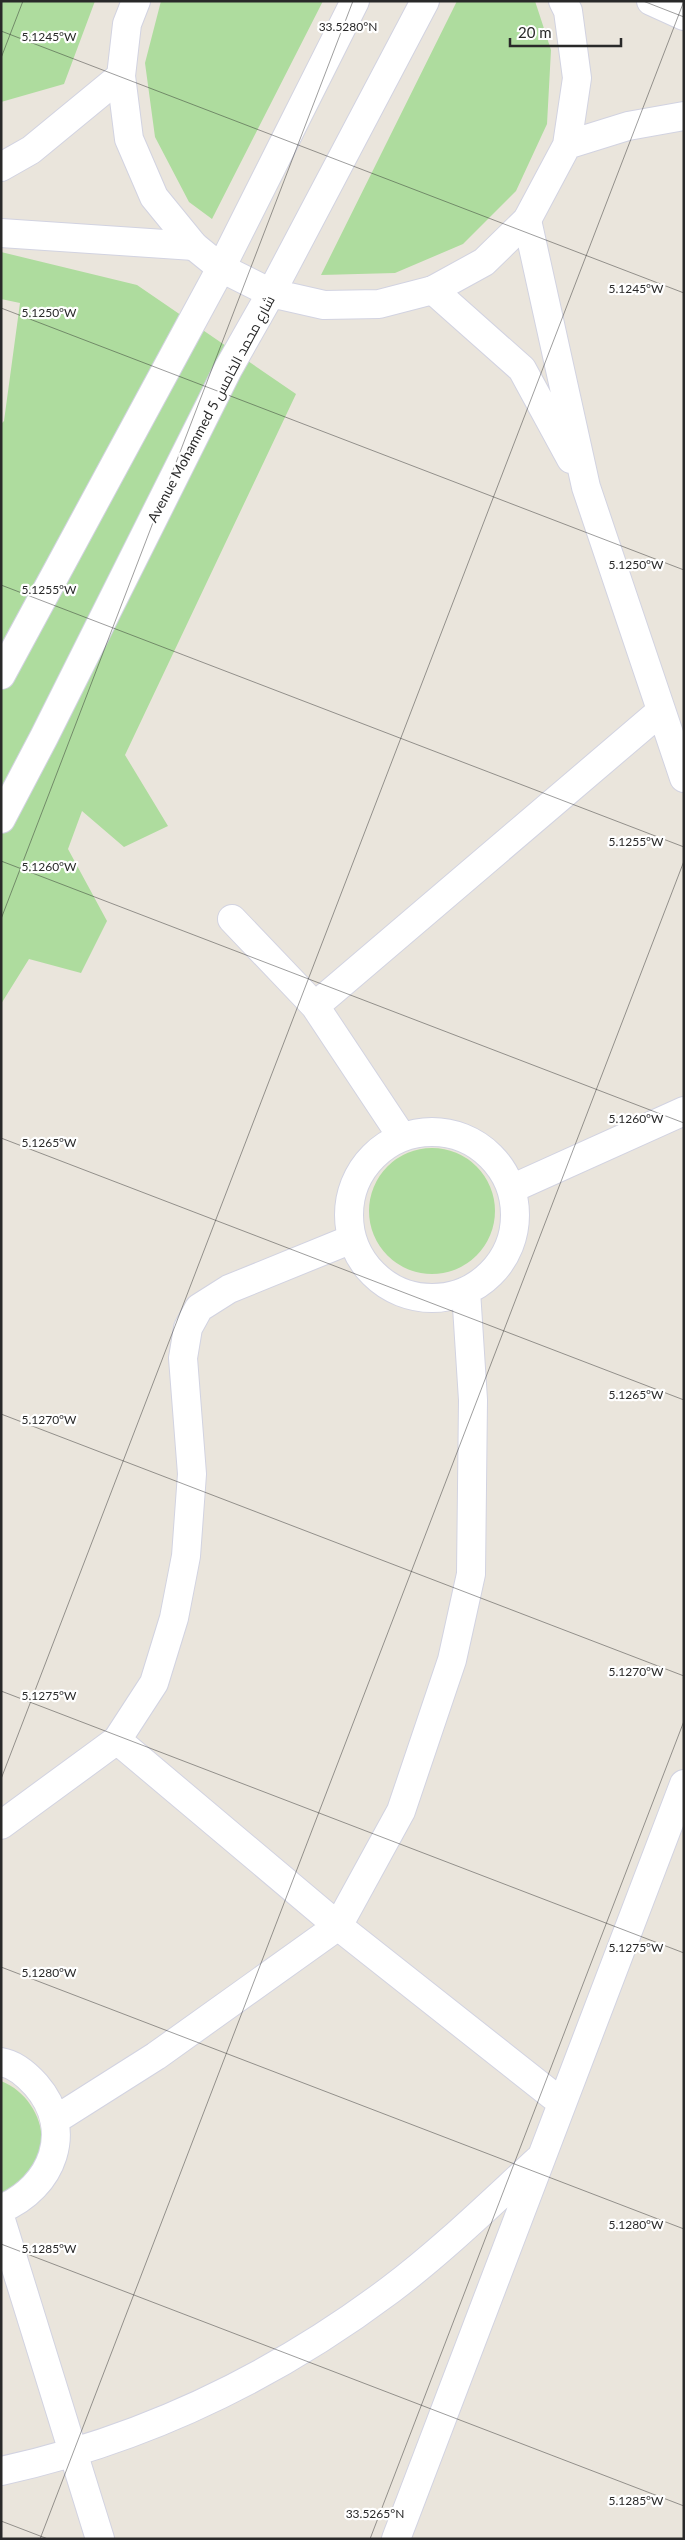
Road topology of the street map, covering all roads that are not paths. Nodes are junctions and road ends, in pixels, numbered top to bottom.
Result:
1 (136, 1) edge
2 (355, 1) edge
3 (425, 1) edge
4 (563, 1) edge
5 (651, 1) edge
6 (684, 16) edge
7 (121, 76) junction
8 (684, 116) edge
9 (567, 145) junction
10 (1, 167) edge
11 (527, 220) junction
12 (1, 233) edge
13 (194, 246) junction
14 (222, 268) junction
15 (433, 290) junction
16 (271, 293) junction
17 (586, 487) junction
18 (1, 675) edge
19 (661, 711) junction
20 (684, 778) edge
21 (1, 819) edge
22 (232, 919) dead end
23 (315, 1006) junction
24 (684, 1111) edge
25 (402, 1137) junction
26 (511, 1189) junction
27 (352, 1239) junction
28 (466, 1291) junction
29 (116, 1740) junction
30 (684, 1784) edge
31 (1, 1826) edge
32 (338, 1926) junction
33 (1, 2062) edge
34 (562, 2104) junction
35 (54, 2120) junction
36 (541, 2158) junction
37 (1, 2209) edge
38 (1, 2220) edge
39 (72, 2453) junction
40 (1, 2471) edge
41 (100, 2539) edge
42 (396, 2539) edge

1 - 7 street
2 - 14 street
3 - 16 street, Avenue Mohammed 5 شارع محمد الخامس
4 - 9 street
5 - 6 street
7 - 10 street
7 - 13 street
8 - 9 street
9 - 11 street
11 - 15 street
11 - 17 street
12 - 13 street
13 - 14 street
14 - 16 street
14 - 18 street
15 - 16 street
15 - 17 street
16 - 21 street, Avenue Mohammed 5 شارع محمد الخامس
17 - 19 street
19 - 20 street
19 - 23 street
22 - 23 street
23 - 25 street
24 - 26 street
25 - 26 street
25 - 27 street
26 - 28 street
27 - 28 street
27 - 29 street
28 - 32 street
29 - 31 street
29 - 32 street
30 - 34 street
32 - 34 street
32 - 35 street
33 - 35 street
34 - 36 street
35 - 37 street
36 - 39 street
36 - 42 street
38 - 39 street
39 - 40 street
39 - 41 street

